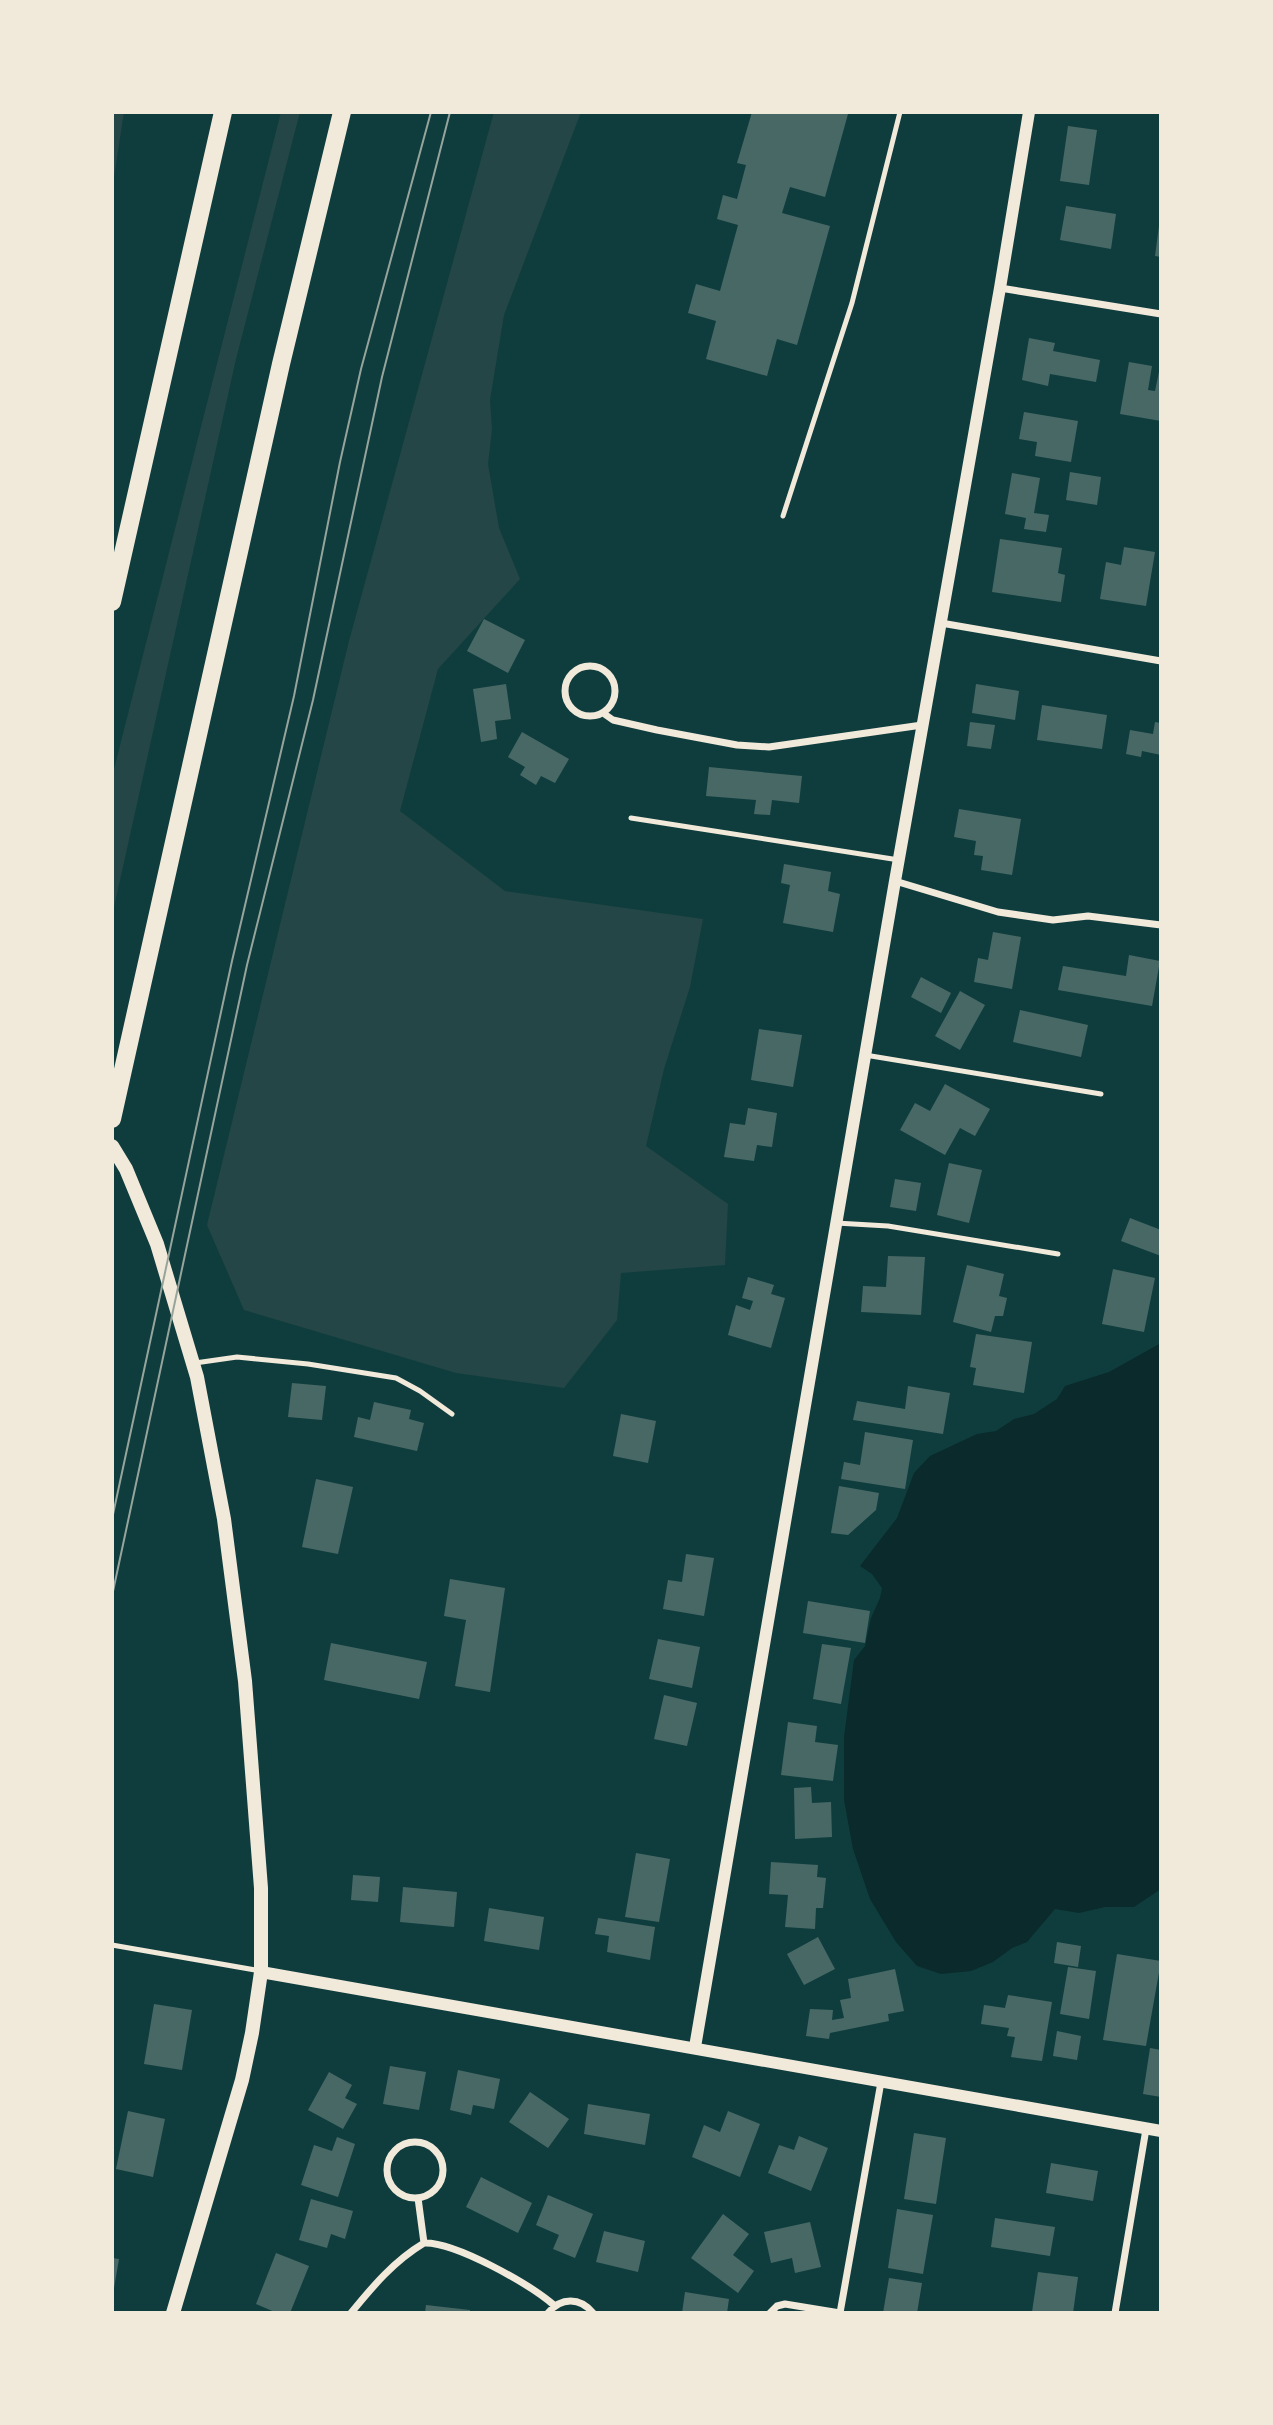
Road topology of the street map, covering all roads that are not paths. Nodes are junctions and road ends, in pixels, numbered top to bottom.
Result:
1 (223, 112) edge
2 (342, 112) edge
3 (900, 112) edge
4 (1028, 112) edge
5 (1000, 288) junction
6 (1161, 314) edge
7 (783, 516) dead end
8 (112, 601) edge
9 (941, 623) junction
10 (1161, 661) edge
11 (603, 713) junction
12 (922, 725) junction
13 (631, 818) dead end
14 (899, 860) junction
15 (895, 881) junction
16 (1161, 925) edge
17 (865, 1055) junction
18 (1101, 1094) dead end
19 (112, 1119) edge
20 (112, 1146) edge
21 (836, 1223) junction
22 (1058, 1254) dead end
23 (192, 1364) junction
24 (452, 1414) dead end
25 (112, 1945) edge
26 (261, 1972) junction
27 (695, 2048) junction
28 (881, 2082) junction
29 (1146, 2129) junction
30 (1161, 2131) edge
31 (418, 2198) junction
32 (424, 2243) junction
33 (555, 2306) junction
34 (173, 2313) edge
35 (351, 2313) edge
36 (548, 2313) edge
37 (593, 2313) edge
38 (770, 2313) edge
39 (840, 2313) edge
40 (1115, 2313) edge

1 - 8 highway
2 - 19 highway
3 - 7 lane
4 - 5 street
5 - 6 street
5 - 9 street
9 - 10 street
9 - 12 street
11 - 11 street
11 - 12 street
12 - 14 street
13 - 14 lane
14 - 15 street
15 - 16 street
15 - 17 street
17 - 18 lane
17 - 21 street
20 - 23 main road
21 - 22 lane
21 - 27 street
23 - 24 lane
23 - 26 main road
25 - 26 lane
26 - 27 street
26 - 34 main road
27 - 28 street
28 - 29 street
28 - 39 street
29 - 30 street
29 - 40 street
31 - 31 street
31 - 32 street
32 - 33 street
32 - 35 street
33 - 36 street
33 - 37 street
38 - 39 street

